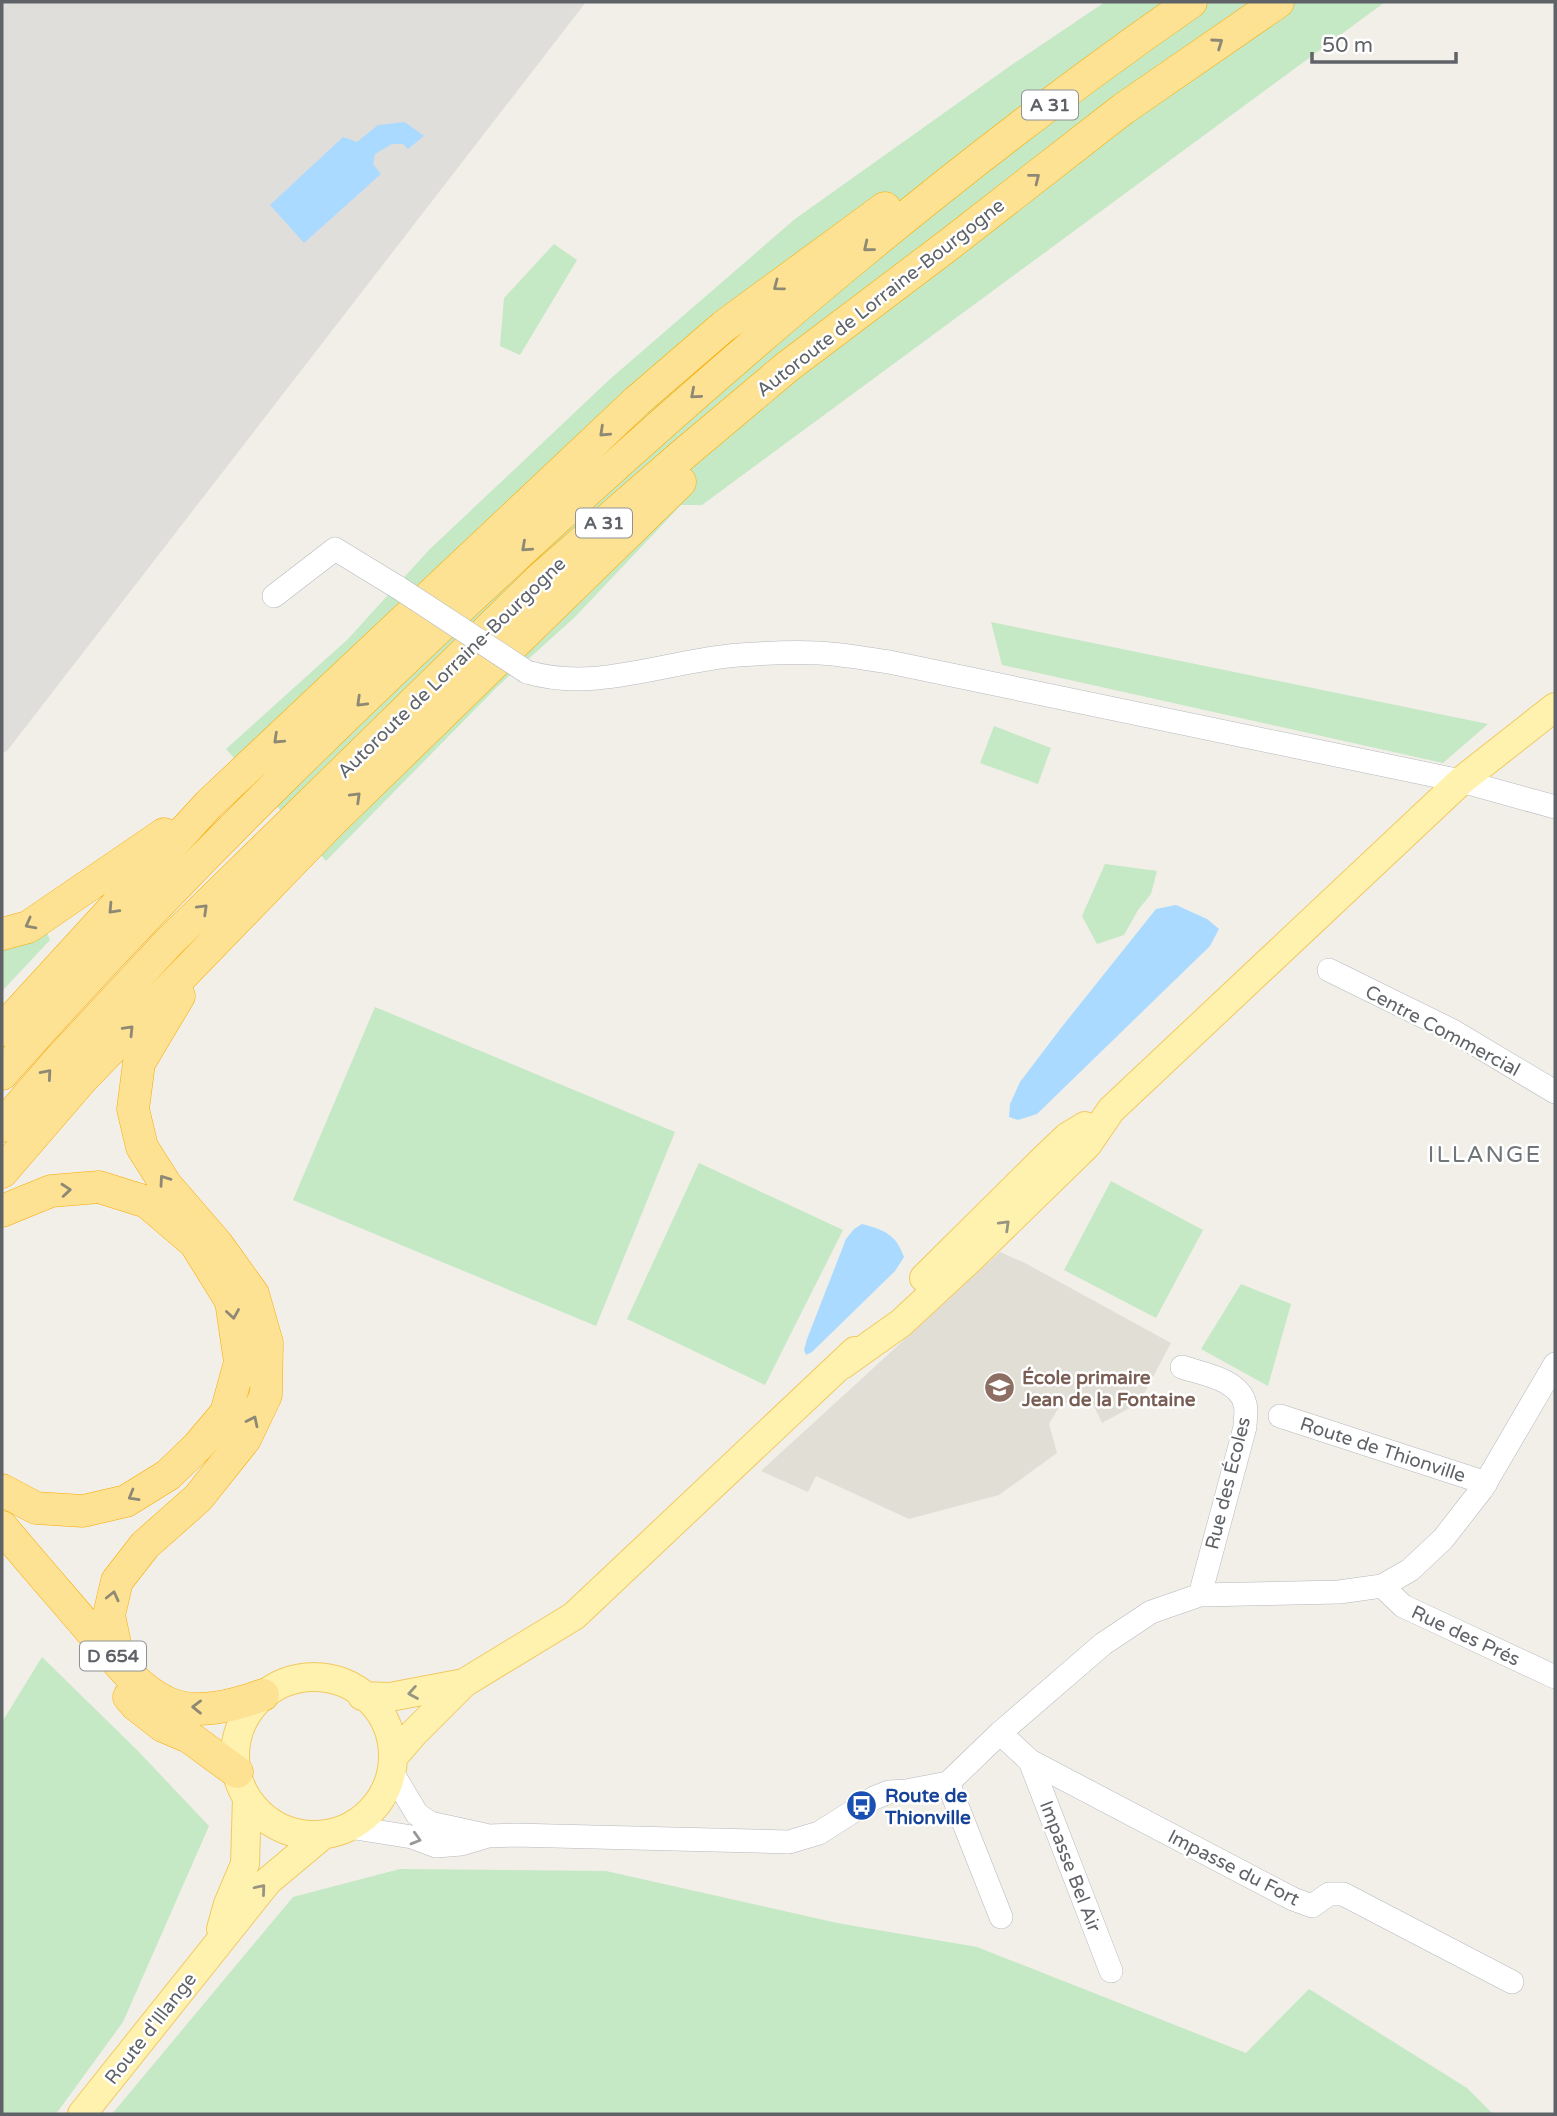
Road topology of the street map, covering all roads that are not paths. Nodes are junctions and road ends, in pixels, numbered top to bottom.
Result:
1 (1191, 2) edge
2 (1278, 2) edge
3 (960, 173) junction
4 (933, 256) junction
5 (274, 596) dead end
6 (1555, 707) edge
7 (1461, 781) junction
8 (209, 804) junction
9 (1555, 807) edge
10 (328, 824) junction
11 (2, 934) edge
12 (1329, 970) dead end
13 (2, 1030) edge
14 (2, 1074) edge
15 (1555, 1092) edge
16 (1111, 1110) junction
17 (2, 1126) edge
18 (2, 1172) edge
19 (2, 1211) edge
20 (972, 1228) junction
21 (970, 1259) junction
22 (1555, 1364) edge
23 (842, 1365) junction
24 (1182, 1367) dead end
25 (1280, 1416) dead end
26 (1486, 1483) junction
27 (2, 1490) edge
28 (2, 1527) edge
29 (2, 1555) edge
30 (1382, 1586) junction
31 (1200, 1595) junction
32 (119, 1663) junction
33 (1555, 1676) edge
34 (464, 1683) junction
35 (263, 1695) junction
36 (362, 1696) junction
37 (1000, 1733) junction
38 (1030, 1761) junction
39 (394, 1765) junction
40 (948, 1783) junction
41 (242, 1785) junction
42 (336, 1831) junction
43 (488, 1836) junction
44 (1001, 1917) dead end
45 (218, 1942) junction
46 (1111, 1971) dead end
47 (1512, 1982) dead end
48 (82, 2114) edge

1 - 3 highway, Autoroute de Lorraine-Bourgogne / A 31
4 -> 2 highway, Autoroute de Lorraine-Bourgogne / A 31
3 -> 8 highway
3 -> 14 highway, Autoroute de Lorraine-Bourgogne / A 31
10 -> 4 highway
17 -> 4 highway, Autoroute de Lorraine-Bourgogne / A 31
5 - 7 street, bridge
6 - 7 main road
7 - 9 street
7 - 16 main road
8 -> 11 highway
8 -> 13 highway
18 -> 10 highway
32 -> 10 highway
12 - 15 street, Centre Commercial
16 - 20 main road
21 -> 16 main road
19 -> 27 highway
20 - 21 main road
20 - 23 main road
21 - 23 main road
22 - 26 street, Route de Thionville
23 - 34 main road
24 - 31 street, Rue des Écoles
25 - 26 street, Route de Thionville
26 - 30 street, Route de Thionville
28 - 32 highway, D 654
29 - 41 highway, D 654
30 - 31 street, Route de Thionville
30 - 33 street, Rue des Prés
31 - 37 street, Route de Thionville
35 -> 32 highway, D 654
34 -> 36 main road
34 - 39 main road
35 - 36 main road
35 - 41 main road
36 - 39 main road
37 - 38 street, Impasse du Fort
37 - 40 street, Route de Thionville
38 - 46 street, Impasse Bel Air
38 - 47 street, Impasse du Fort
39 - 42 main road
39 - 43 street
40 - 43 street
40 - 44 street
41 - 42 main road
41 - 45 main road, Route d'Illange
42 -> 43 street
45 -> 42 main road, Route d'Illange
45 - 48 main road, Route d'Illange

